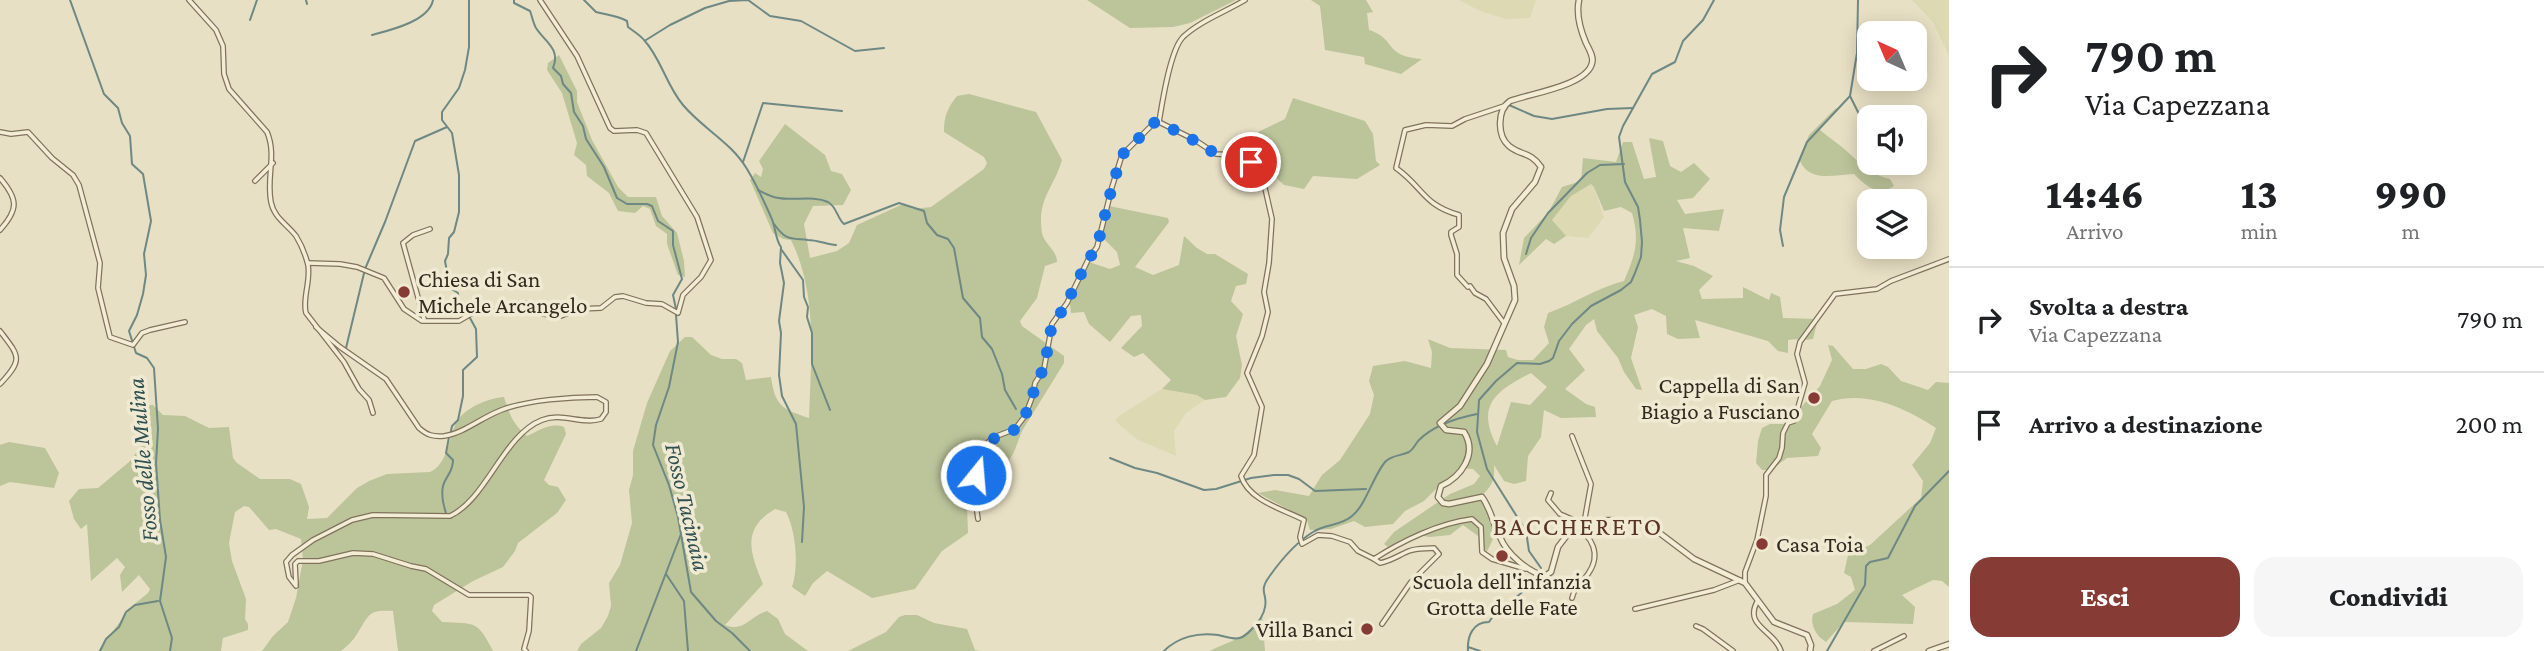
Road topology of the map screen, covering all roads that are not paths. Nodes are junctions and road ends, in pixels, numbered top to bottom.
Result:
1 (189, 0) edge
2 (540, 0) edge
3 (1245, 0) edge
4 (1579, 0) edge
5 (1504, 106) junction
6 (1157, 122) junction
7 (0, 132) edge
8 (273, 163) junction
9 (0, 177) edge
10 (255, 181) dead end
11 (430, 229) dead end
12 (0, 230) edge
13 (1949, 259) edge
14 (308, 263) junction
15 (424, 319) junction
16 (185, 322) dead end
17 (1504, 323) junction
18 (316, 327) junction
19 (0, 331) edge
20 (0, 384) edge
21 (373, 413) dead end
22 (1572, 436) dead end
23 (1551, 493) dead end
24 (978, 519) dead end
25 (1583, 523) junction
26 (1572, 527) junction
27 (1374, 559) junction
28 (1528, 569) junction
29 (1743, 582) junction
30 (1572, 598) dead end
31 (1757, 602) junction
32 (1635, 609) dead end
33 (1382, 624) dead end
34 (1696, 626) dead end
35 (1904, 636) dead end
36 (1949, 644) edge
37 (526, 651) edge
38 (1732, 651) edge
39 (1781, 651) edge
40 (1810, 651) edge
41 (1876, 651) edge
42 (1929, 651) edge

1 - 8 street
2 - 15 street
3 - 6 street
4 - 5 street
5 - 17 street
5 - 17 street
6 - 24 street
6 - 27 street
7 - 16 street
8 - 10 street
8 - 14 street
9 - 12 street
11 - 15 street
13 - 29 street
14 - 15 street
14 - 18 street
17 - 28 street
18 - 21 street
18 - 37 street
19 - 20 street
22 - 25 street
23 - 25 street
25 - 26 street
25 - 29 street
26 - 28 street
26 - 30 street
27 - 28 street
27 - 33 street
29 - 31 street
29 - 32 street
31 - 39 street
31 - 40 street
34 - 38 street
35 - 41 street
36 - 42 street

